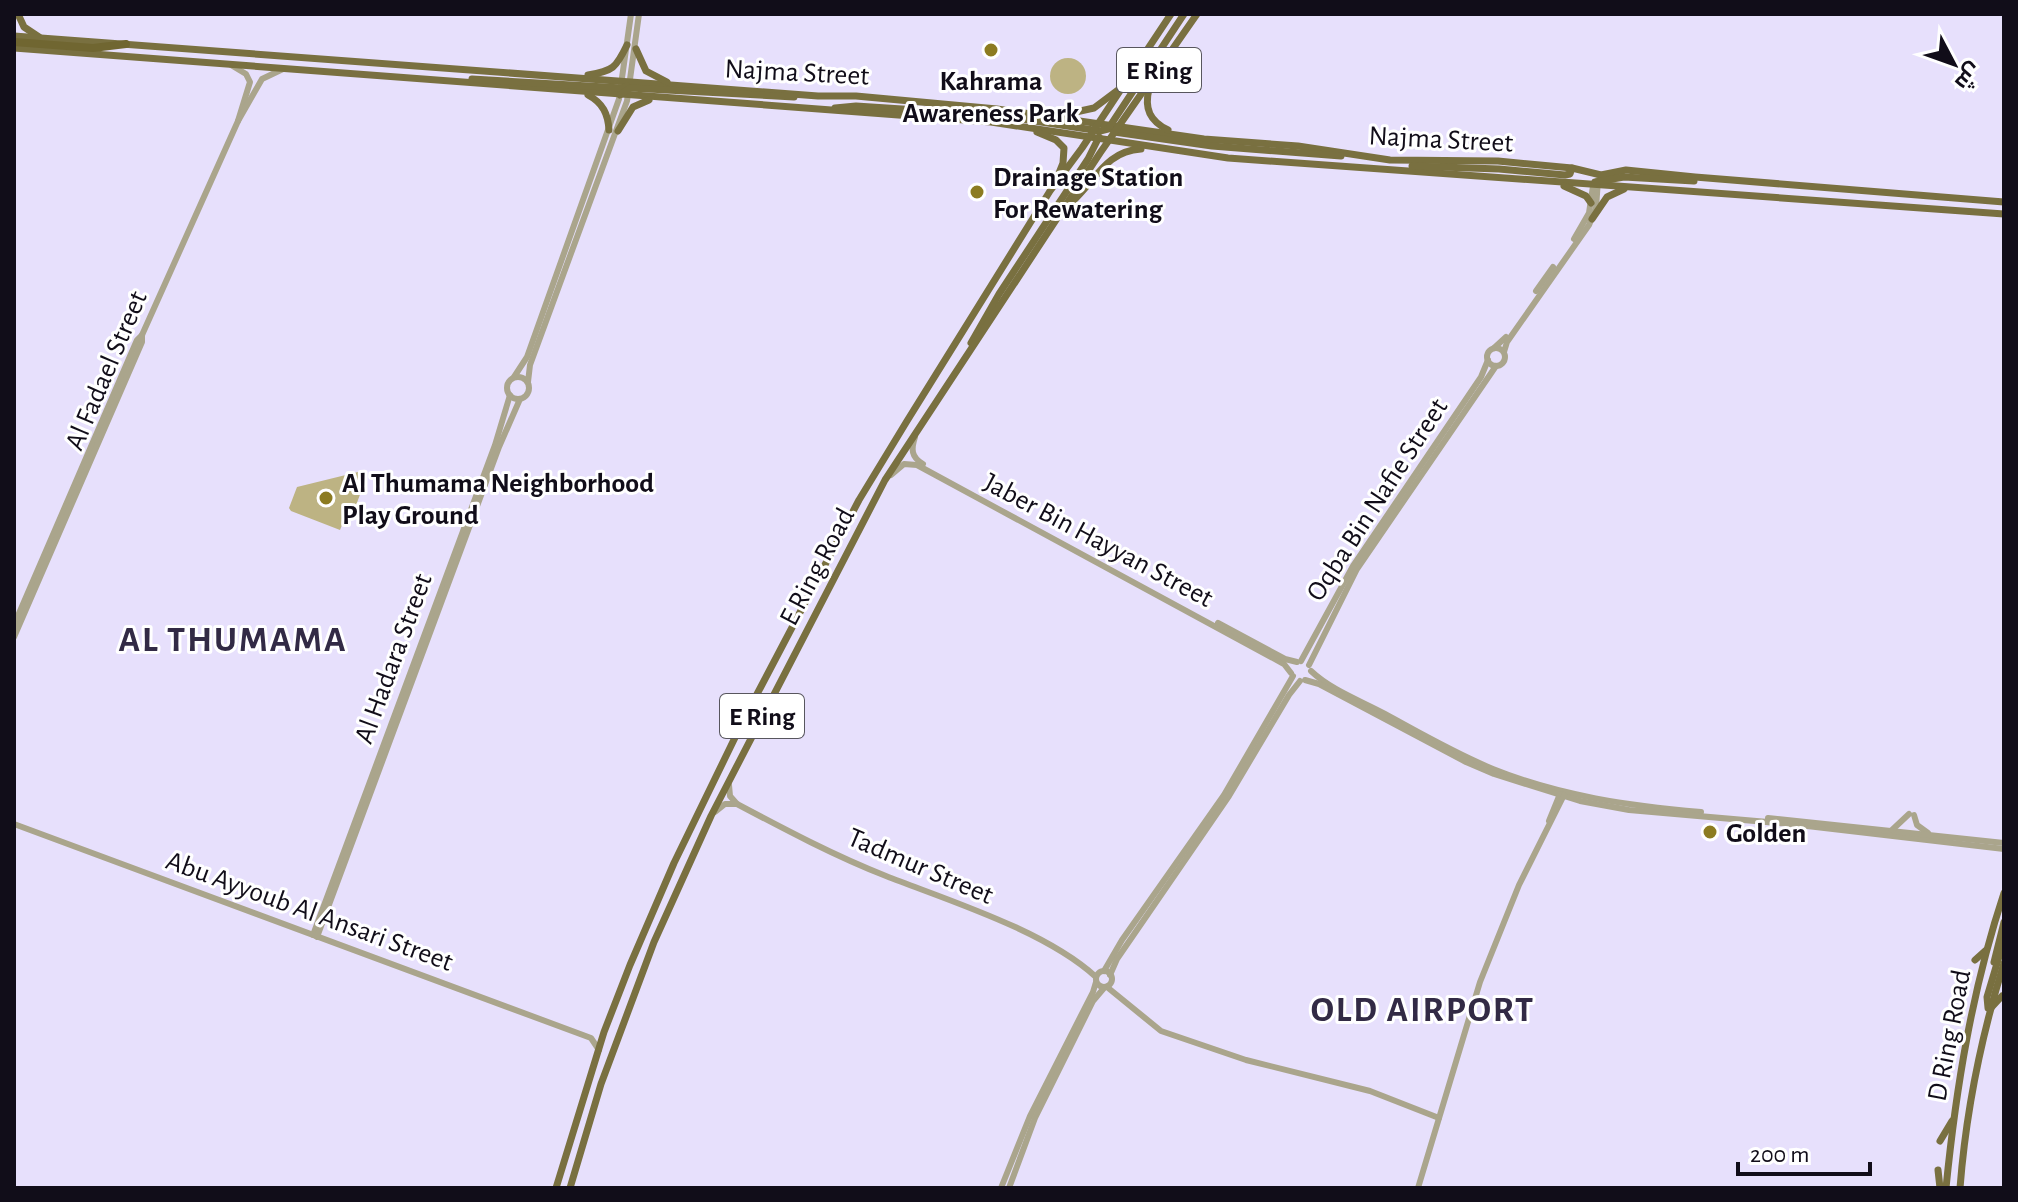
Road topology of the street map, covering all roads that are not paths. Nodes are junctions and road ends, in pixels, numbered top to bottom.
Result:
1 (18, 14) edge
2 (631, 14) edge
3 (639, 14) edge
4 (1171, 14) edge
5 (1184, 14) edge
6 (1197, 14) edge
7 (40, 38) junction
8 (126, 44) junction
9 (15, 45) edge
10 (627, 45) junction
11 (636, 49) junction
12 (229, 64) junction
13 (286, 68) junction
14 (578, 76) junction
15 (1130, 77) junction
16 (447, 81) junction
17 (1150, 83) junction
18 (677, 85) junction
19 (626, 88) junction
20 (578, 92) junction
21 (818, 96) junction
22 (659, 98) junction
23 (813, 110) junction
24 (1053, 116) junction
25 (238, 121) junction
26 (1028, 127) junction
27 (613, 130) junction
28 (1104, 132) junction
29 (1174, 133) junction
30 (1152, 147) junction
31 (1355, 156) junction
32 (1572, 168) junction
33 (1390, 169) junction
34 (1664, 179) junction
35 (1550, 182) junction
36 (1596, 182) junction
37 (1771, 182) junction
38 (1625, 188) junction
39 (1050, 191) junction
40 (2004, 202) edge
41 (1591, 203) junction
42 (1065, 209) junction
43 (2004, 214) edge
44 (1592, 219) junction
45 (142, 335) junction
46 (1494, 348) junction
47 (1504, 352) junction
48 (963, 360) junction
49 (1488, 360) junction
50 (1496, 366) junction
51 (514, 377) junction
52 (528, 382) junction
53 (510, 395) junction
54 (520, 399) junction
55 (106, 422) junction
56 (918, 428) junction
57 (885, 480) junction
58 (76, 481) junction
59 (73, 503) junction
60 (14, 625) edge
61 (14, 637) edge
62 (1299, 661) junction
63 (1310, 668) junction
64 (1292, 675) junction
65 (1303, 680) junction
66 (729, 782) junction
67 (1541, 790) junction
68 (1562, 794) junction
69 (1580, 801) junction
70 (737, 804) junction
71 (1556, 810) junction
72 (1668, 811) junction
73 (711, 816) junction
74 (14, 824) edge
75 (1892, 830) junction
76 (1931, 835) junction
77 (2004, 843) edge
78 (2004, 849) edge
79 (2004, 893) edge
80 (1992, 902) dead end
81 (1997, 916) junction
82 (2004, 922) edge
83 (315, 936) junction
84 (2004, 940) edge
85 (1987, 949) junction
86 (1975, 960) dead end
87 (2004, 963) edge
88 (1994, 972) junction
89 (1103, 979) junction
90 (2002, 996) dead end
91 (1989, 1010) junction
92 (604, 1032) junction
93 (591, 1038) junction
94 (599, 1050) junction
95 (1954, 1116) junction
96 (1439, 1118) junction
97 (1940, 1141) dead end
98 (1938, 1170) dead end
99 (556, 1188) edge
100 (570, 1188) edge
101 (1001, 1188) edge
102 (1009, 1188) edge
103 (1418, 1188) edge
104 (1943, 1188) edge
105 (1960, 1188) edge

1 - 7 main road
2 - 10 street
3 - 11 street
4 - 15 main road, E Ring Road / E Ring
5 - 28 main road
6 - 17 main road, E Ring Road / E Ring
7 - 8 main road, Najma Street
7 - 9 main road, Najma Street
8 - 9 highway
8 - 14 main road, Najma Street
9 - 12 main road, Najma Street
10 - 14 main road
10 - 19 street
11 - 18 main road
11 - 19 street
12 - 13 main road, Najma Street
12 - 25 street, Al Fadael Street
13 - 16 main road, Najma Street
13 - 25 street, Al Fadael Street
14 - 19 main road, Najma Street
15 - 24 main road
15 - 28 main road, E Ring Road / E Ring
16 - 19 main road
16 - 20 main road, Najma Street
17 - 28 main road, E Ring Road / E Ring
17 - 29 main road
18 - 19 main road, Najma Street
18 - 21 main road, Najma Street
19 - 20 main road, Najma Street
19 - 21 main road
19 - 22 main road, Najma Street
19 - 27 street
20 - 27 main road
21 - 24 main road, Najma Street
22 - 23 main road, Najma Street
22 - 27 main road
23 - 26 main road, Najma Street
23 - 28 main road
24 - 28 main road, Najma Street
25 - 45 street, Al Fadael Street
26 - 28 main road, Najma Street
26 - 39 main road
27 - 51 street
27 - 52 street
28 - 29 main road, Najma Street
28 - 30 main road, Najma Street
28 - 31 main road
28 - 39 main road, E Ring Road / E Ring
28 - 42 main road, E Ring Road / E Ring
28 - 48 main road
29 - 31 main road, Najma Street
30 - 33 main road, Najma Street
30 - 42 main road
31 - 32 main road, Najma Street
32 - 33 main road
32 - 36 main road, Najma Street
33 - 35 main road, Najma Street
34 - 36 main road
34 - 37 main road
34 - 38 main road
35 - 36 main road, Najma Street
35 - 41 main road
36 - 37 main road, Najma Street
36 - 38 main road, Najma Street
36 - 41 street
36 - 44 street
37 - 40 main road, Najma Street
38 - 43 main road, Najma Street
38 - 44 main road
39 - 92 main road, E Ring Road / E Ring
41 - 46 street
42 - 48 main road, E Ring Road / E Ring
44 - 47 street
45 - 55 street, Al Fadael Street
45 - 55 street
46 - 47 street
46 - 49 street
47 - 50 street
48 - 56 main road, E Ring Road / E Ring
49 - 50 street
49 - 62 street, Oqba Bin Nafie Street
50 - 63 street, Oqba Bin Nafie Street
51 - 52 street
51 - 53 street
52 - 54 street
53 - 54 street
53 - 83 street, Al Hadara Street
54 - 83 street, Al Hadara Street
55 - 58 street
55 - 59 street, Al Fadael Street
56 - 57 main road, E Ring Road / E Ring
56 - 62 street, Jaber Bin Hayyan Street
57 - 64 street, Jaber Bin Hayyan Street
57 - 66 main road, E Ring Road / E Ring
58 - 59 street
58 - 60 street
59 - 61 street, Al Fadael Street
62 - 63 street, Jaber Bin Hayyan Street
62 - 64 street, Oqba Bin Nafie Street
63 - 65 street, Oqba Bin Nafie Street
63 - 68 street
64 - 65 street, Jaber Bin Hayyan Street
64 - 89 street
65 - 67 street
65 - 89 street
66 - 70 street
66 - 73 main road, E Ring Road / E Ring
67 - 68 street
67 - 71 street
68 - 69 street
68 - 71 street
68 - 72 street
69 - 71 street
69 - 72 street
70 - 73 street
70 - 89 street, Tadmur Street
71 - 96 street
72 - 75 street
72 - 78 street
73 - 100 main road, E Ring Road / E Ring
74 - 83 street, Abu Ayyoub Al Ansari Street
75 - 76 street
75 - 76 street
76 - 77 street
79 - 81 main road, D Ring Road
80 - 81 main road
81 - 85 main road, D Ring Road
82 - 88 main road
83 - 93 street, Abu Ayyoub Al Ansari Street
84 - 88 main road
85 - 86 main road
85 - 95 main road, D Ring Road
87 - 91 main road, D Ring Road
88 - 91 main road
89 - 96 street, Tadmur Street
89 - 101 street
89 - 102 street
90 - 91 main road
91 - 105 main road, D Ring Road
92 - 93 street
92 - 94 main road, E Ring Road / E Ring
93 - 94 street
94 - 99 main road, E Ring Road / E Ring
95 - 97 main road
95 - 104 main road, D Ring Road
96 - 103 street
98 - 104 main road

